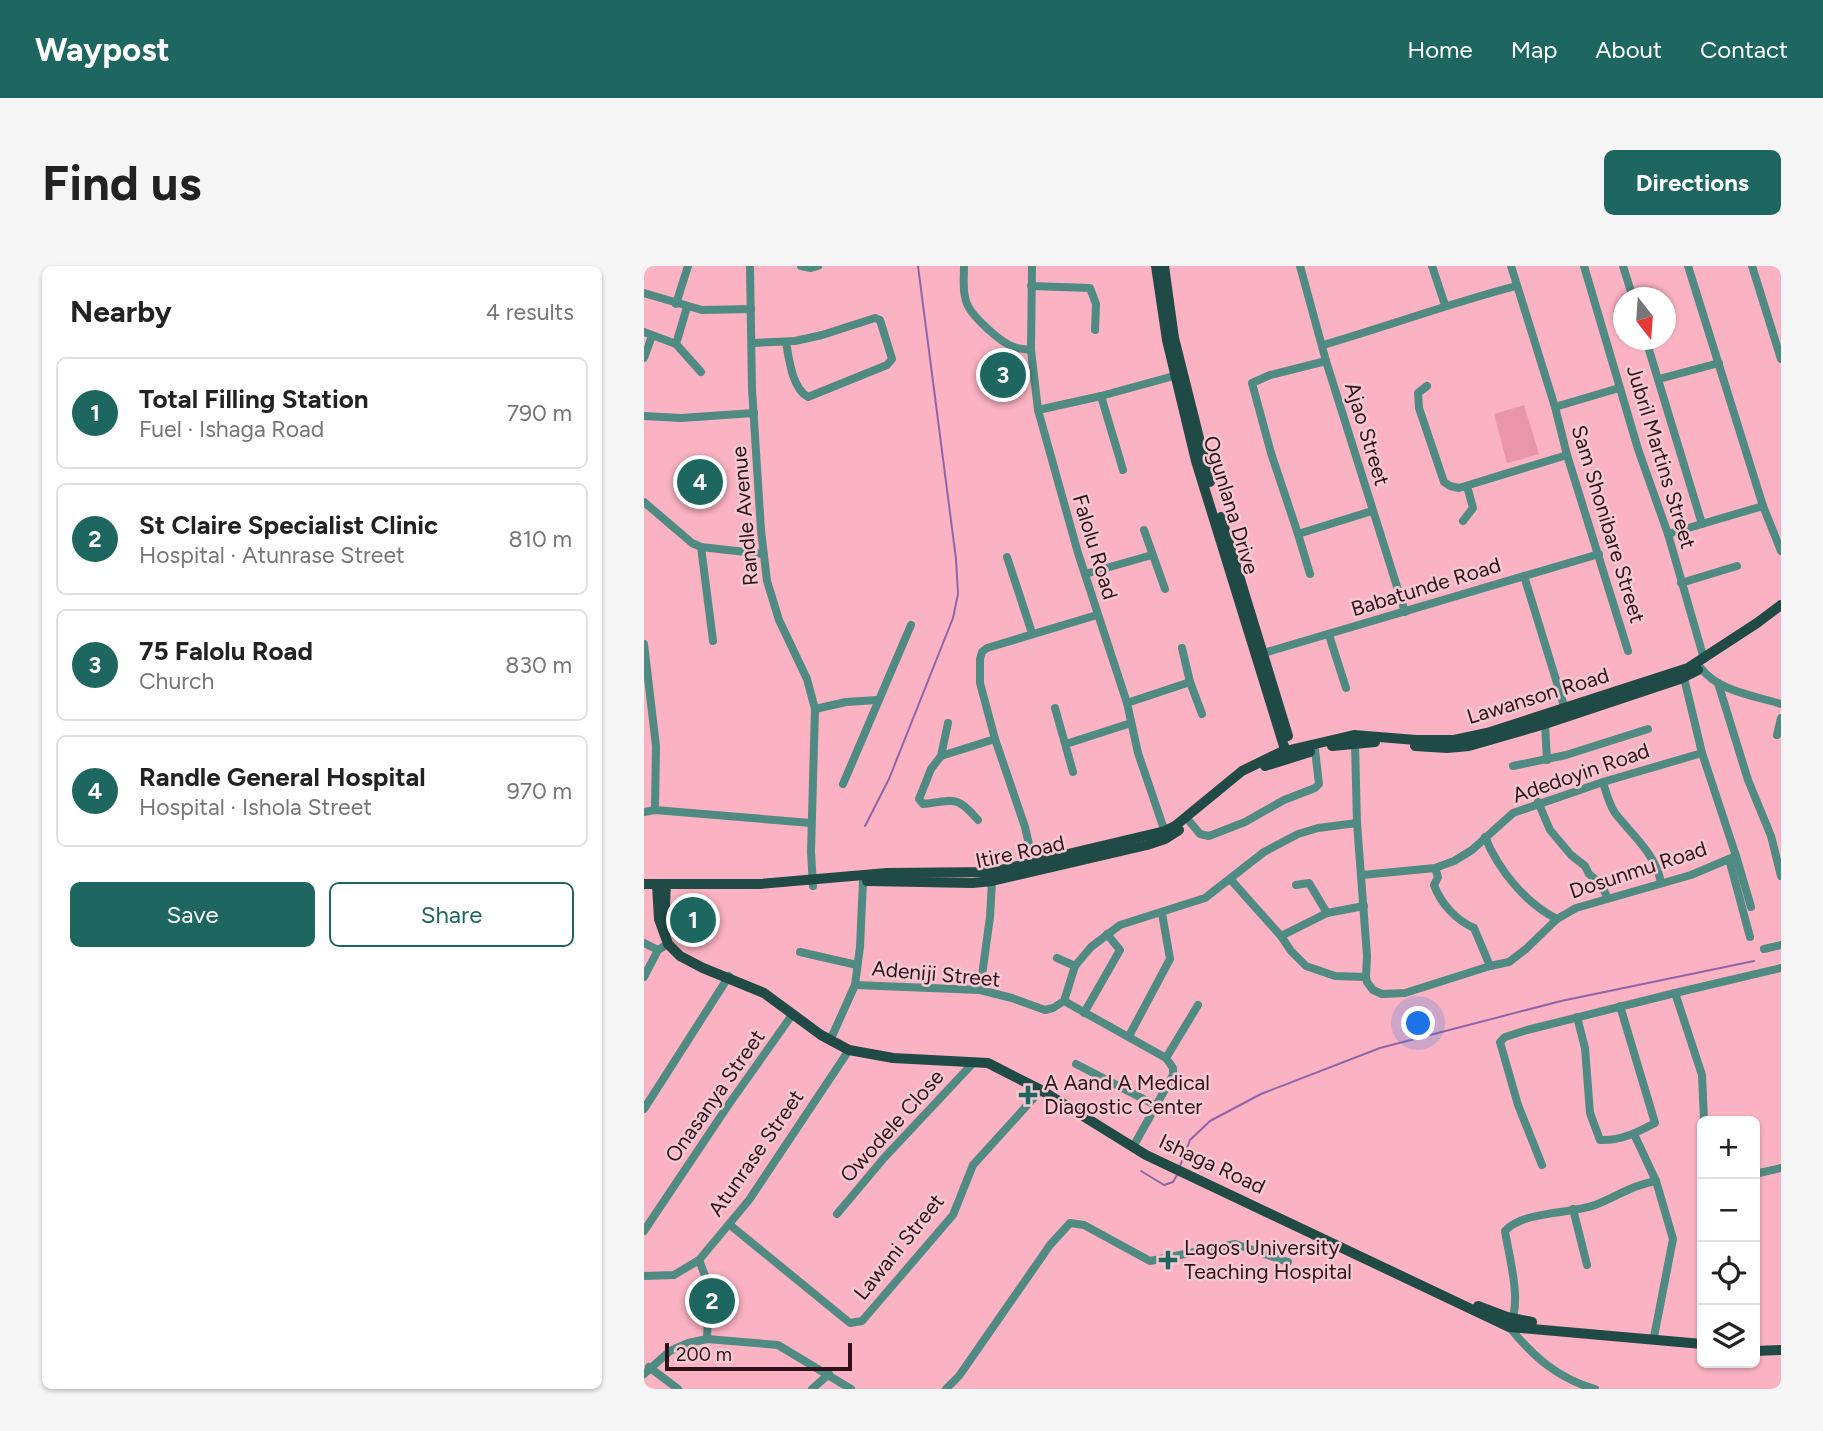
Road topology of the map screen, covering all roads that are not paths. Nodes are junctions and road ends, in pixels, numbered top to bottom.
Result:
1 (688, 266) edge
2 (750, 266) edge
3 (801, 266) edge
4 (818, 266) edge
5 (964, 266) edge
6 (1032, 266) edge
7 (1156, 266) edge
8 (1164, 266) edge
9 (1300, 266) edge
10 (1432, 266) edge
11 (1511, 266) edge
12 (1584, 266) edge
13 (1623, 266) edge
14 (1688, 266) edge
15 (1752, 266) edge
16 (1031, 286) junction
17 (1516, 286) junction
18 (1630, 287) edge
19 (644, 293) edge
20 (676, 304) junction
21 (1445, 305) junction
22 (687, 307) junction
23 (751, 309) junction
24 (1095, 330) dead end
25 (648, 334) edge
26 (786, 342) junction
27 (752, 343) junction
28 (676, 344) junction
29 (1323, 345) junction
30 (1649, 350) edge
31 (1031, 351) junction
32 (644, 358) edge
33 (1781, 359) edge
34 (1326, 361) junction
35 (1719, 363) junction
36 (701, 372) dead end
37 (1178, 374) junction
38 (1659, 379) junction
39 (1427, 386) dead end
40 (1619, 388) junction
41 (1101, 396) junction
42 (1555, 407) junction
43 (1038, 410) junction
44 (754, 413) junction
45 (644, 416) edge
46 (1567, 455) junction
47 (1123, 470) dead end
48 (1467, 486) junction
49 (644, 504) edge
50 (1763, 506) junction
51 (1372, 511) junction
52 (1463, 521) dead end
53 (1702, 524) junction
54 (1144, 530) dead end
55 (1298, 534) junction
56 (1668, 534) junction
57 (701, 547) junction
58 (1781, 551) edge
59 (763, 554) junction
60 (1599, 554) junction
61 (1152, 555) junction
62 (1007, 557) dead end
63 (1737, 566) dead end
64 (1086, 574) junction
65 (1310, 574) dead end
66 (1524, 576) junction
67 (1681, 583) junction
68 (1165, 589) dead end
69 (1781, 605) edge
70 (1405, 612) junction
71 (1781, 613) edge
72 (1097, 615) junction
73 (911, 625) dead end
74 (1032, 632) junction
75 (1329, 635) junction
76 (713, 641) dead end
77 (644, 644) edge
78 (1182, 648) dead end
79 (1628, 650) dead end
80 (1260, 654) junction
81 (1703, 664) junction
82 (1684, 678) junction
83 (1190, 682) junction
84 (1718, 683) junction
85 (1346, 688) dead end
86 (877, 700) junction
87 (1127, 703) junction
88 (1781, 704) edge
89 (1055, 708) dead end
90 (815, 709) junction
91 (1565, 709) junction
92 (1202, 715) dead end
93 (1781, 719) edge
94 (947, 723) dead end
95 (1131, 723) junction
96 (1545, 724) junction
97 (1648, 729) dead end
98 (1502, 733) junction
99 (1777, 735) dead end
100 (995, 739) junction
101 (1355, 743) junction
102 (1066, 744) junction
103 (1315, 750) junction
104 (1702, 753) junction
105 (1290, 755) junction
106 (941, 756) junction
107 (1547, 760) junction
108 (1513, 766) dead end
109 (1073, 772) dead end
110 (1603, 782) junction
111 (843, 784) dead end
112 (1538, 802) junction
113 (655, 810) junction
114 (644, 812) edge
115 (978, 820) dead end
116 (1190, 822) junction
117 (811, 823) junction
118 (1357, 823) junction
119 (1166, 834) junction
120 (1485, 837) junction
121 (1729, 858) junction
122 (1033, 862) junction
123 (1435, 867) junction
124 (1362, 875) junction
125 (1781, 876) edge
126 (1231, 880) junction
127 (863, 881) junction
128 (992, 881) junction
129 (1661, 882) junction
130 (813, 883) junction
131 (644, 884) edge
132 (1296, 886) dead end
133 (661, 887) junction
134 (644, 890) edge
135 (1606, 897) junction
136 (1364, 905) junction
137 (1751, 907) dead end
138 (1162, 913) junction
139 (1327, 913) junction
140 (1557, 919) junction
141 (1107, 933) junction
142 (1281, 936) junction
143 (1750, 937) dead end
144 (644, 943) edge
145 (1781, 945) edge
146 (663, 947) junction
147 (1763, 949) dead end
148 (800, 952) dead end
149 (1057, 957) dead end
150 (857, 965) junction
151 (1490, 966) junction
152 (1074, 967) junction
153 (1781, 968) edge
154 (729, 976) junction
155 (1366, 976) junction
156 (644, 977) edge
157 (855, 985) junction
158 (980, 990) junction
159 (1675, 993) junction
160 (1064, 1001) junction
161 (1198, 1005) dead end
162 (1620, 1006) junction
163 (1084, 1013) junction
164 (792, 1015) junction
165 (1577, 1017) junction
166 (831, 1036) junction
167 (1129, 1036) junction
168 (849, 1050) junction
169 (1166, 1058) junction
170 (974, 1062) junction
171 (1076, 1064) dead end
172 (1041, 1090) junction
173 (1157, 1106) junction
174 (644, 1109) edge
175 (1704, 1116) edge
176 (1634, 1134) junction
177 (1135, 1144) junction
178 (1542, 1165) dead end
179 (1781, 1168) edge
180 (1760, 1173) edge
181 (1656, 1181) junction
182 (1573, 1209) junction
183 (837, 1214) dead end
184 (730, 1225) junction
185 (644, 1231) edge
186 (699, 1260) junction
187 (1288, 1262) dead end
188 (1587, 1265) dead end
189 (644, 1276) edge
190 (1511, 1323) junction
191 (1654, 1336) junction
192 (707, 1339) junction
193 (1697, 1341) edge
194 (1697, 1342) edge
195 (1760, 1349) edge
196 (1781, 1349) edge
197 (647, 1371) edge
198 (829, 1374) junction
199 (678, 1389) edge
200 (812, 1389) edge
201 (851, 1389) edge
202 (946, 1389) edge
203 (1595, 1389) edge

1 - 20 street
2 - 23 street, Randle Avenue
3 - 4 street
5 - 31 street
6 - 16 street, Falolu Road
7 - 37 main road, Ogunlana Drive
8 - 37 main road, Ogunlana Drive
9 - 29 street, Ajao Street
10 - 21 street
11 - 17 street, Sam Shonibare Street
12 - 40 street, Jubril Martins Street
13 - 18 street
14 - 35 street
15 - 33 street
16 - 24 street
16 - 31 street, Falolu Road
17 - 21 street
17 - 42 street, Sam Shonibare Street
19 - 20 street
20 - 22 street
21 - 29 street
22 - 23 street
22 - 28 street
23 - 27 street, Randle Avenue
25 - 28 street
25 - 32 street
26 - 26 street
26 - 27 street
27 - 44 street, Randle Avenue
28 - 36 street
29 - 34 street, Ajao Street
30 - 38 street
31 - 43 street, Falolu Road
34 - 51 street, Ajao Street
34 - 55 street
35 - 38 street
35 - 50 street
37 - 41 street
37 - 80 main road, Ogunlana Drive
38 - 53 street
39 - 48 street
40 - 42 street, Sam Shonibare Street
40 - 56 street, Jubril Martins Street
41 - 43 street
41 - 47 street
42 - 46 street, Sam Shonibare Street
43 - 64 street, Falolu Road
44 - 45 street
44 - 59 street, Randle Avenue
46 - 48 street
46 - 60 street, Sam Shonibare Street
48 - 52 street
49 - 57 street
50 - 53 street
50 - 58 street
51 - 55 street
51 - 70 street, Ajao Street
53 - 56 street
54 - 61 street
55 - 65 street
56 - 67 street, Jubril Martins Street
57 - 59 street
57 - 76 street
59 - 90 street, Randle Avenue
60 - 66 street, Babatunde Road
60 - 79 street, Sam Shonibare Street
61 - 64 street
61 - 68 street
62 - 74 street
63 - 67 street
64 - 72 street, Falolu Road
66 - 70 street, Babatunde Road
66 - 91 street
67 - 81 street, Jubril Martins Street
69 - 81 main road, Lawanson Road
70 - 75 street, Babatunde Road
71 - 81 main road, Lawanson Road
72 - 74 street
72 - 87 street, Falolu Road
73 - 86 street
74 - 100 street
75 - 80 street, Babatunde Road
75 - 85 street
77 - 113 street
78 - 83 street
80 - 105 main road, Ogunlana Drive
81 - 82 main road, Lawanson Road
81 - 84 street
81 - 91 main road, Lawanson Road
82 - 96 main road, Lawanson Road
82 - 104 street
83 - 87 street
83 - 92 street
84 - 88 street
84 - 125 street
86 - 90 street
86 - 111 street
87 - 95 street, Falolu Road
89 - 102 street
90 - 117 street, Randle Avenue
91 - 98 main road, Lawanson Road
93 - 99 street
94 - 106 street
95 - 102 street
95 - 119 street, Falolu Road
96 - 98 main road, Lawanson Road
96 - 107 street
97 - 107 street
98 - 101 main road, Lawanson Road
98 - 105 main road, Lawanson Road
100 - 106 street
100 - 122 street
101 - 103 main road, Lawanson Road
101 - 118 street
102 - 109 street
103 - 105 main road, Lawanson Road
103 - 116 street
104 - 110 street, Adedoyin Road
104 - 121 street
105 - 116 main road, Itire Road
105 - 119 main road, Itire Road
106 - 115 street
107 - 108 street
110 - 112 street, Adedoyin Road
110 - 129 street
112 - 120 street, Adedoyin Road
112 - 135 street
113 - 114 street
113 - 117 street
116 - 119 main road, Itire Road
117 - 130 street, Randle Avenue
118 - 124 street
118 - 126 street
119 - 122 main road, Itire Road
119 - 128 main road, Itire Road
120 - 123 street, Adedoyin Road
120 - 140 street
121 - 129 street, Dosunmu Road
121 - 137 street
121 - 143 street
122 - 130 main road, Itire Road
123 - 124 street, Adedoyin Road
123 - 151 street
124 - 136 street
126 - 138 street
126 - 142 street
127 - 128 main road, Itire Road
127 - 130 main road, Itire Road
127 - 150 street
128 - 158 street
129 - 135 street, Dosunmu Road
130 - 133 main road, Itire Road
131 - 133 main road, Itire Road
132 - 139 street
133 - 134 main road, Itire Road
133 - 146 main road
133 - 154 main road, Ishaga Road
135 - 140 street, Dosunmu Road
136 - 139 street
136 - 155 street
138 - 141 street
138 - 167 street
139 - 142 street
140 - 151 street, Dosunmu Road
141 - 152 street
141 - 163 street
142 - 155 street
144 - 146 street
145 - 147 street
146 - 154 main road, Ishaga Road
146 - 156 street
148 - 150 street
149 - 152 street
150 - 157 street
151 - 155 street, Dosunmu Road
152 - 160 street
153 - 159 street
154 - 164 main road, Ishaga Road
154 - 166 main road, Ishaga Road
154 - 174 street
157 - 158 street, Adeniji Street
157 - 166 street
158 - 160 street, Adeniji Street
159 - 162 street
159 - 175 street
160 - 163 street
161 - 169 street
162 - 165 street
162 - 176 street
163 - 167 street
164 - 166 main road, Ishaga Road
164 - 185 street, Onasanya Street
165 - 176 street
165 - 178 street
166 - 168 main road, Ishaga Road
166 - 177 main road, Ishaga Road
167 - 169 street
168 - 170 main road, Ishaga Road
168 - 184 street, Atunrase Street
169 - 173 street
170 - 172 main road, Ishaga Road
170 - 183 street, Owodele Close
171 - 173 street
172 - 177 main road, Ishaga Road
172 - 184 street, Lawani Street
173 - 177 street
176 - 181 street
177 - 190 main road, Ishaga Road
179 - 180 street
181 - 182 street
181 - 191 street
182 - 188 street
182 - 190 street
184 - 186 street, Atunrase Street
186 - 189 street, Atunrase Street
186 - 192 street
187 - 202 street
190 - 191 main road, Ishaga Road
190 - 194 main road, Ishaga Road
190 - 203 street
191 - 193 main road, Ishaga Road
192 - 197 street
192 - 198 street
195 - 196 main road
197 - 199 street
198 - 200 street
198 - 201 street

